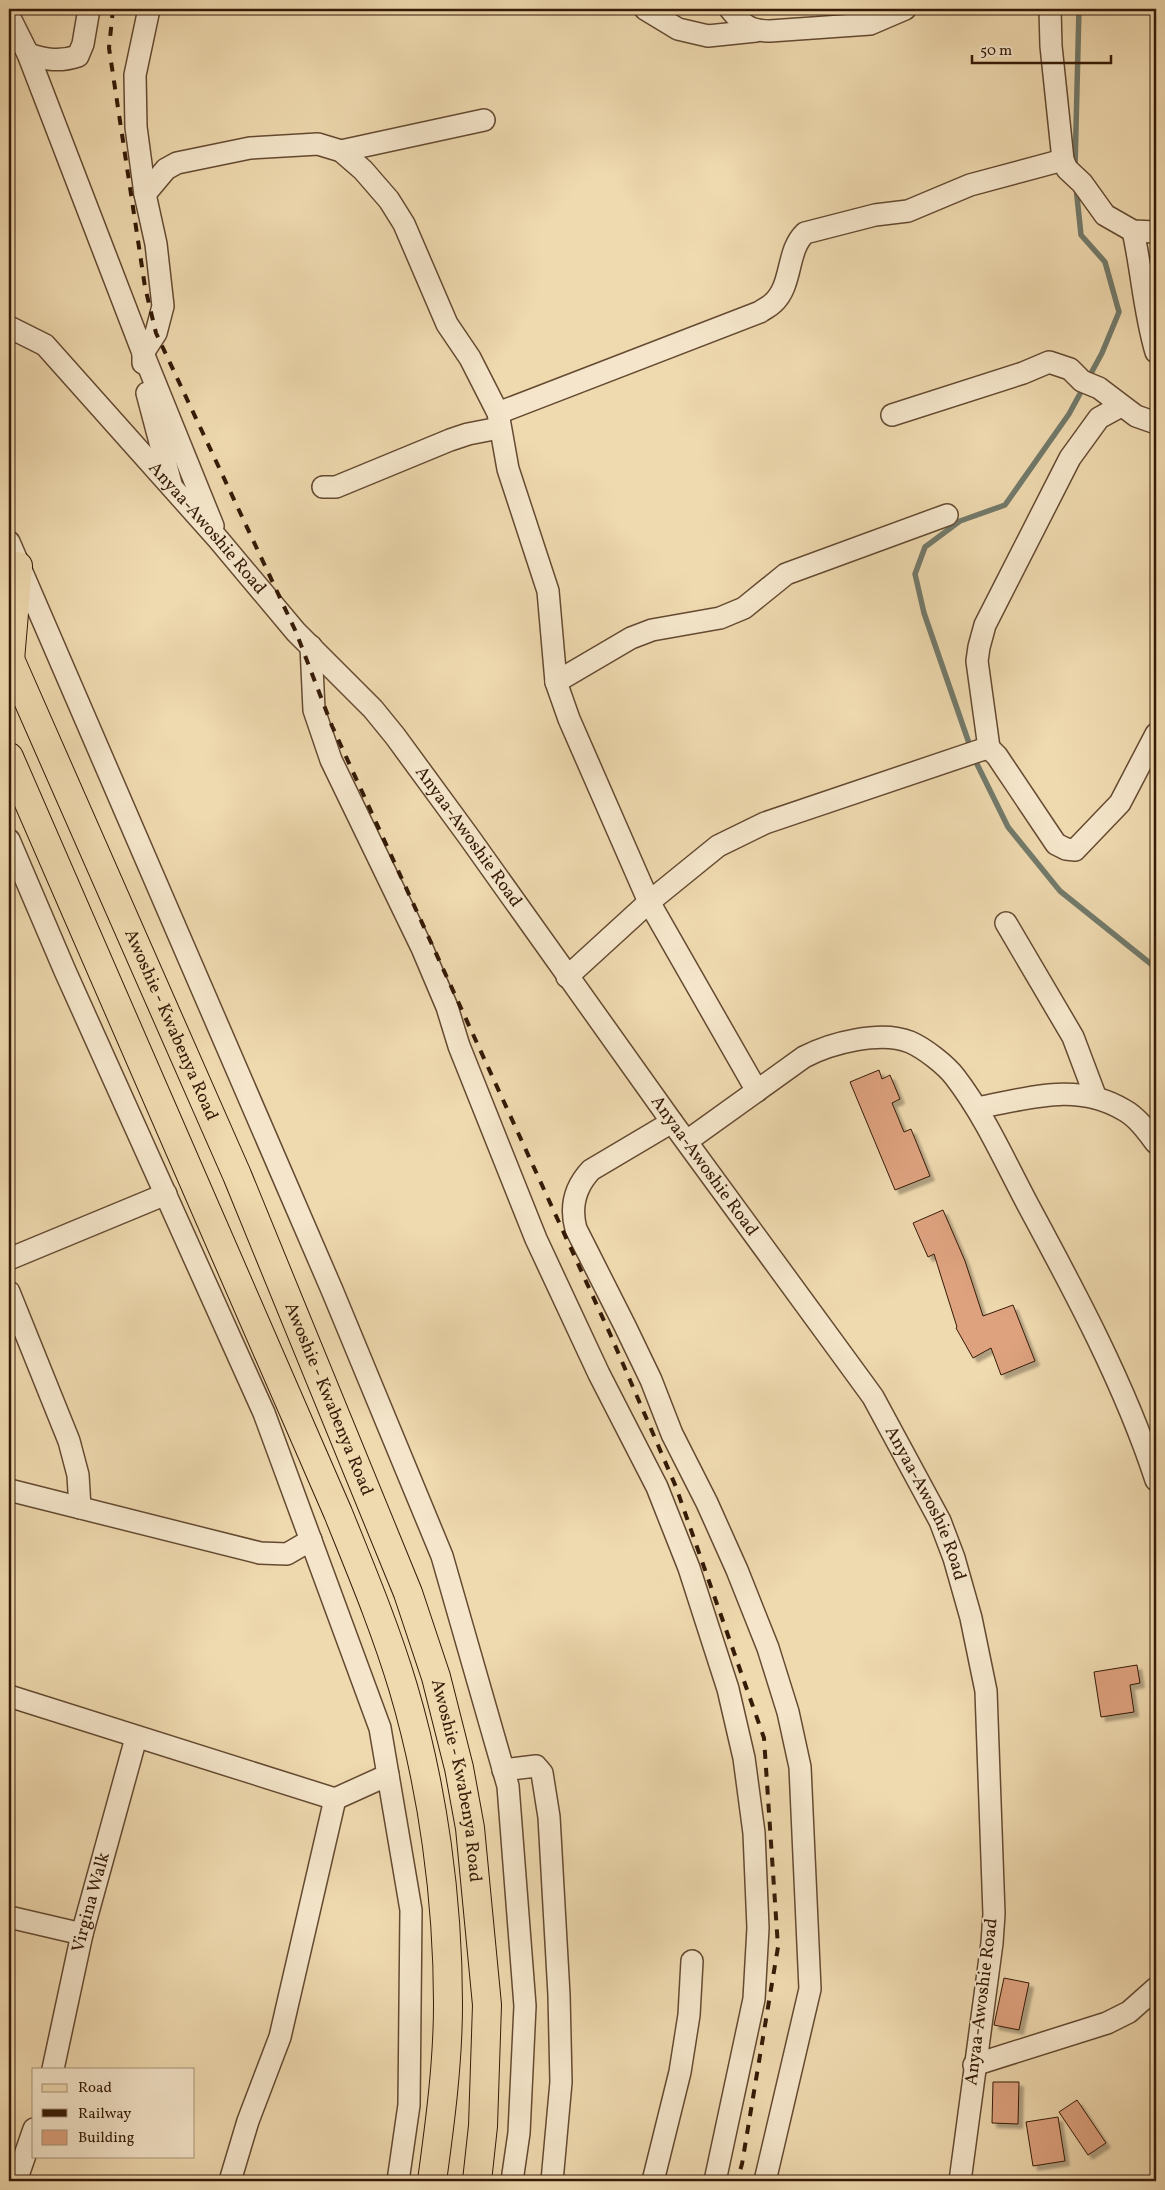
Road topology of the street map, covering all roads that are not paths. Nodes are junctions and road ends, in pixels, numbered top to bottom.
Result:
1 (89, 9) edge
2 (149, 9) edge
3 (645, 9) edge
4 (730, 9) edge
5 (905, 9) edge
6 (1050, 9) edge
7 (9, 16) edge
8 (756, 31) junction
9 (28, 54) junction
10 (484, 120) dead end
11 (341, 150) junction
12 (1065, 165) junction
13 (145, 194) junction
14 (1133, 231) junction
15 (1156, 232) edge
16 (9, 327) edge
17 (9, 345) edge
18 (45, 345) junction
19 (1156, 352) edge
20 (143, 353) junction
21 (1121, 406) junction
22 (892, 415) dead end
23 (498, 420) junction
24 (1156, 423) edge
25 (172, 487) junction
26 (323, 487) dead end
27 (947, 515) dead end
28 (218, 540) junction
29 (14, 554) edge
30 (310, 646) junction
31 (9, 659) edge
32 (556, 682) junction
33 (1156, 734) edge
34 (977, 751) junction
35 (9, 757) edge
36 (10, 849) edge
37 (649, 902) junction
38 (1006, 923) dead end
39 (567, 977) junction
40 (757, 1091) junction
41 (1096, 1098) junction
42 (977, 1108) junction
43 (672, 1122) junction
44 (687, 1141) junction
45 (1156, 1143) edge
46 (237, 1175) junction
47 (196, 1186) junction
48 (166, 1194) junction
49 (9, 1259) edge
50 (9, 1292) edge
51 (1156, 1480) edge
52 (9, 1490) edge
53 (80, 1508) junction
54 (311, 1540) junction
55 (9, 1696) edge
56 (136, 1738) junction
57 (503, 1770) junction
58 (388, 1775) junction
59 (335, 1799) junction
60 (9, 1917) edge
61 (82, 1934) junction
62 (692, 1961) dead end
63 (1156, 1988) edge
64 (974, 2065) junction
65 (53, 2068) edge
66 (32, 2135) edge
67 (16, 2181) edge
68 (230, 2181) edge
69 (398, 2181) edge
70 (432, 2181) edge
71 (477, 2181) edge
72 (512, 2181) edge
73 (552, 2181) edge
74 (653, 2181) edge
75 (715, 2181) edge
76 (765, 2181) edge
77 (960, 2181) edge

1 - 9 street
2 - 13 street
3 - 8 street
4 - 8 street
5 - 8 street
6 - 12 street
7 - 9 street
9 - 20 street
10 - 11 street
11 - 13 street
11 - 23 street
12 - 14 street
12 - 23 street
13 - 20 street
14 - 15 street
14 - 19 street
16 - 18 street, Anyaa-Awoshie Road
17 - 18 street
18 - 25 street, Anyaa-Awoshie Road
20 - 25 street
20 - 28 street
21 - 22 street
21 - 24 street
21 - 34 street
23 - 26 street
23 - 32 street
25 - 28 street, Anyaa-Awoshie Road
27 - 32 street
28 - 30 street, Anyaa-Awoshie Road
29 - 31 main road
29 - 57 street
30 - 39 street, Anyaa-Awoshie Road
30 - 75 street
31 - 46 main road, Awoshie - Kwabenya Road
32 - 37 street
33 - 34 street
34 - 37 street
35 - 47 main road, Awoshie - Kwabenya Road
36 - 48 street
37 - 39 street
37 - 40 street
38 - 41 street
39 - 43 street, Anyaa-Awoshie Road
40 - 42 street
40 - 44 street
41 - 42 street
41 - 45 street
42 - 51 street
43 - 44 street, Anyaa-Awoshie Road
43 - 76 street
44 - 64 street, Anyaa-Awoshie Road
46 - 47 main road
46 - 71 main road, Awoshie - Kwabenya Road
47 - 70 main road, Awoshie - Kwabenya Road
48 - 49 street
48 - 54 street
50 - 53 street
52 - 53 street
53 - 54 street
54 - 58 street
55 - 56 street
56 - 59 street
56 - 61 street, Virgina Walk
57 - 72 street
57 - 73 street
58 - 59 street
58 - 69 street
59 - 68 street
60 - 61 street
61 - 65 street, Virgina Walk
62 - 74 street
63 - 64 street
64 - 77 street, Anyaa-Awoshie Road
66 - 67 street

